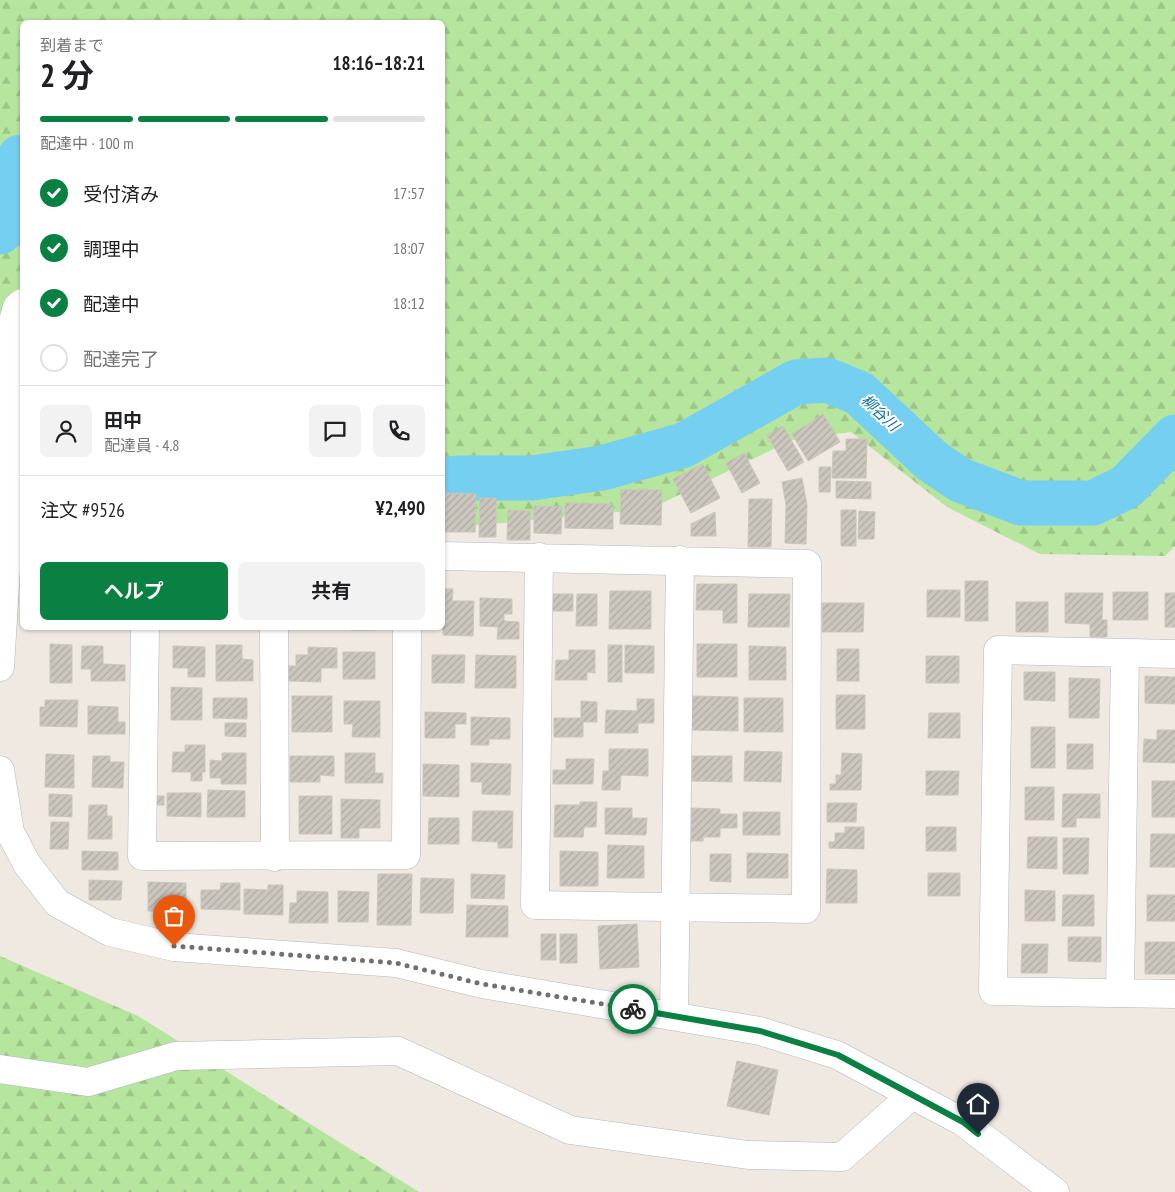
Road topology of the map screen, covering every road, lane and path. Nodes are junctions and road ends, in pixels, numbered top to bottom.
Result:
1 (20, 304) edge
2 (4, 396) edge
3 (15, 553) edge
4 (445, 556) edge
5 (538, 557) junction
6 (680, 560) junction
7 (145, 630) edge
8 (274, 630) edge
9 (407, 630) edge
10 (1125, 654) junction
11 (1175, 654) edge
12 (0, 667) edge
13 (0, 770) edge
14 (275, 857) junction
15 (675, 908) junction
16 (1120, 993) junction
17 (1175, 994) edge
18 (674, 1016) junction
19 (0, 1069) edge
20 (912, 1095) junction
21 (1055, 1192) edge

1 - 2 street
2 - 3 street
3 - 12 street
4 - 5 street
5 - 6 street
5 - 15 street
6 - 15 street
6 - 15 street
7 - 14 street
8 - 14 street
9 - 14 street
10 - 11 street
10 - 16 street
10 - 16 street
13 - 18 street
15 - 18 street
16 - 17 street
18 - 20 street
19 - 20 street
20 - 21 street

